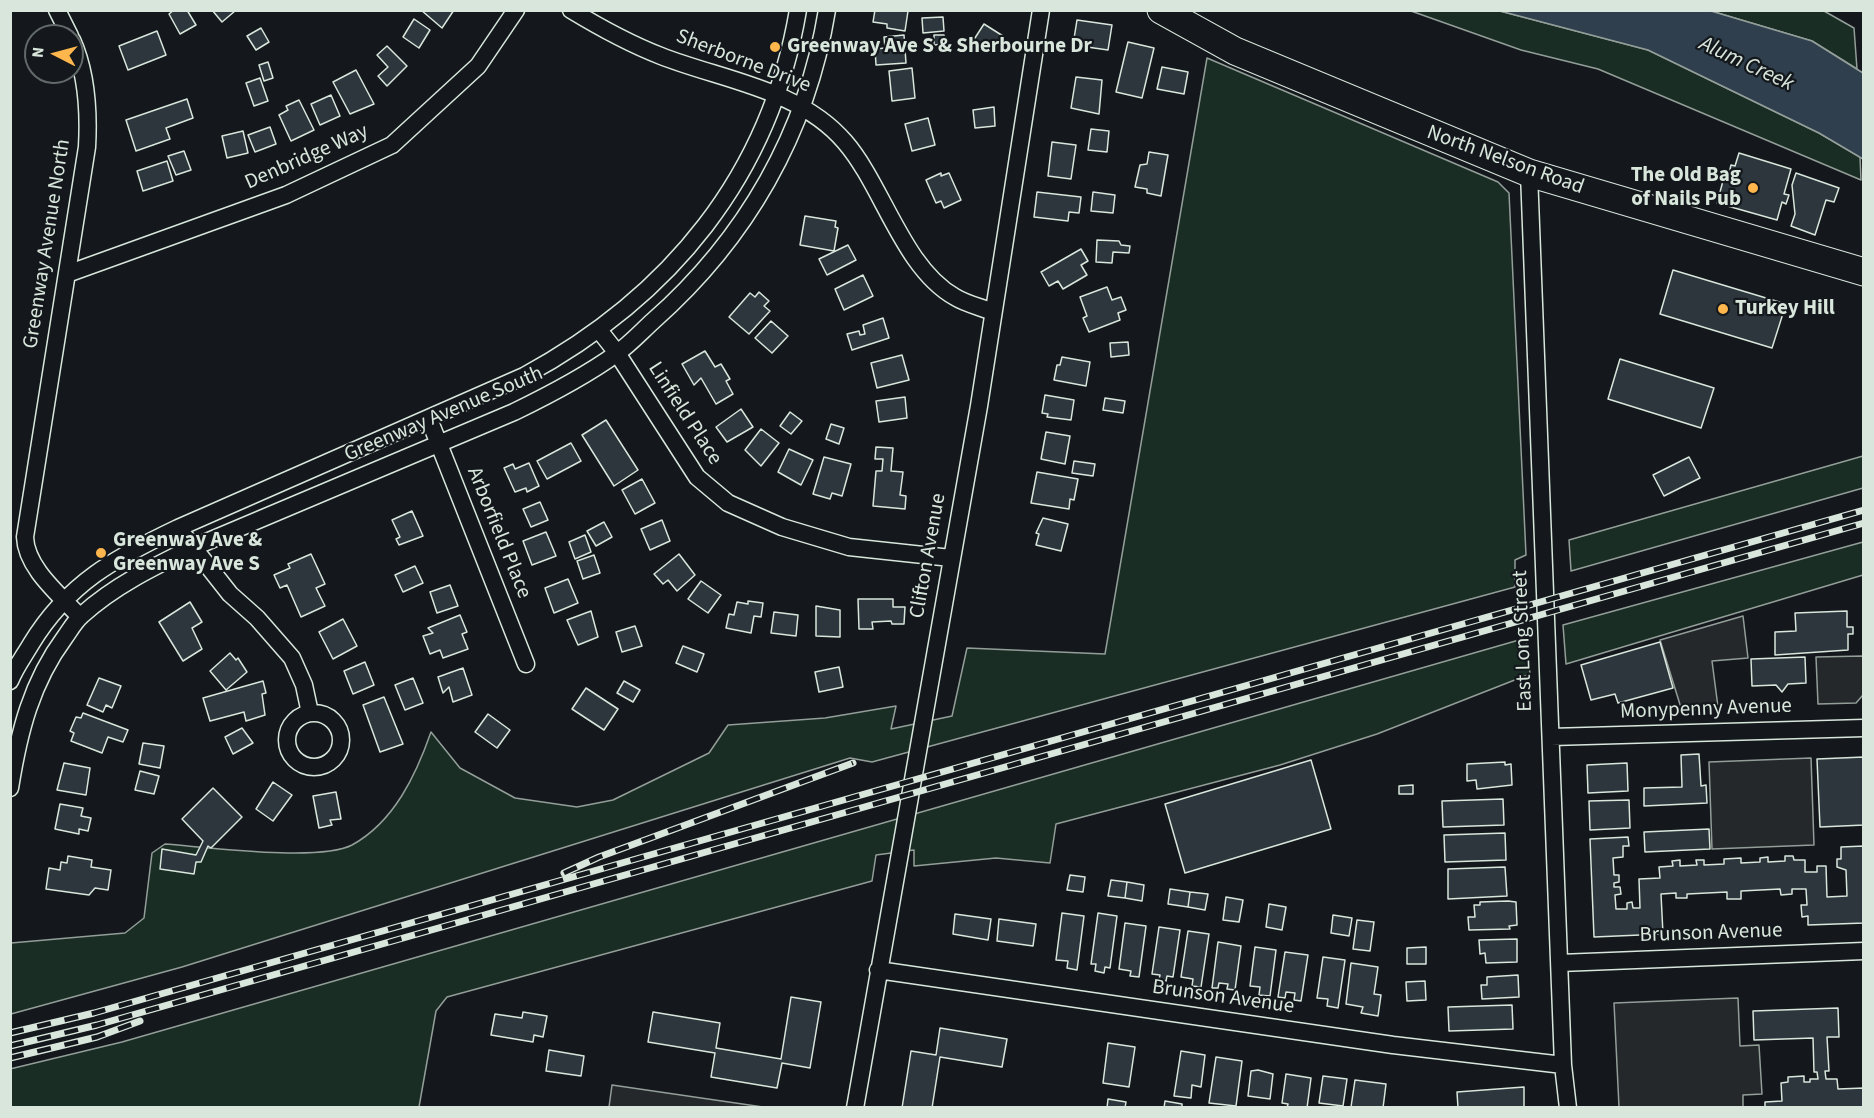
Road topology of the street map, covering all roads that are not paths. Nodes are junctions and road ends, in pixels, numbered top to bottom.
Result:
1 (516, 10) edge
2 (571, 10) edge
3 (798, 10) edge
4 (827, 10) edge
5 (1041, 10) edge
6 (1161, 10) edge
7 (83, 84) edge
8 (776, 96) junction
9 (804, 106) junction
10 (1529, 173) junction
11 (1863, 272) edge
12 (68, 274) junction
13 (993, 312) junction
14 (599, 330) junction
15 (617, 353) junction
16 (429, 419) junction
17 (438, 442) junction
18 (178, 528) junction
19 (192, 548) junction
20 (951, 558) junction
21 (64, 599) junction
22 (80, 617) junction
23 (526, 664) dead end
24 (10, 681) edge
25 (310, 713) dead end
26 (1863, 728) edge
27 (1551, 737) junction
28 (10, 788) edge
29 (1863, 951) edge
30 (1560, 963) junction
31 (878, 970) junction
32 (1563, 1065) junction
33 (855, 1107) edge
34 (1568, 1107) edge

1 - 12 street, Denbridge Way
2 - 8 street, Sherborne Drive
3 - 8 street, Greenway Avenue South
4 - 9 street, Greenway Avenue South
5 - 13 street, Clifton Avenue
6 - 10 main road, North Nelson Road
7 - 12 street, Greenway Avenue North
8 - 9 street, Sherborne Drive
8 - 14 street, Greenway Avenue South
9 - 13 street, Sherborne Drive
9 - 15 street, Greenway Avenue South
10 - 11 main road, North Nelson Road
10 - 27 street, East Long Street
12 - 21 street, Greenway Avenue North
13 - 20 street, Clifton Avenue
14 - 15 street, Linfield Place
14 - 16 street, Greenway Avenue South
15 - 17 street, Greenway Avenue South
15 - 20 street, Linfield Place
16 - 17 street, Arborfield Place
16 - 18 street, Greenway Avenue South
17 - 19 street, Greenway Avenue South
17 - 23 street, Arborfield Place
18 - 19 street
18 - 21 street, Greenway Avenue South
19 - 22 street, Greenway Avenue South
19 - 25 street
20 - 31 street, Clifton Avenue
21 - 22 street, Greenway Avenue North
21 - 24 street, Greenway Avenue South
22 - 28 street, Greenway Avenue South
26 - 27 street, Monypenny Avenue
27 - 30 street, East Long Street
29 - 30 street, Brunson Avenue
30 - 32 street, East Long Street
31 - 32 street, Brunson Avenue
31 - 33 street, Clifton Avenue
32 - 34 street, East Long Street

